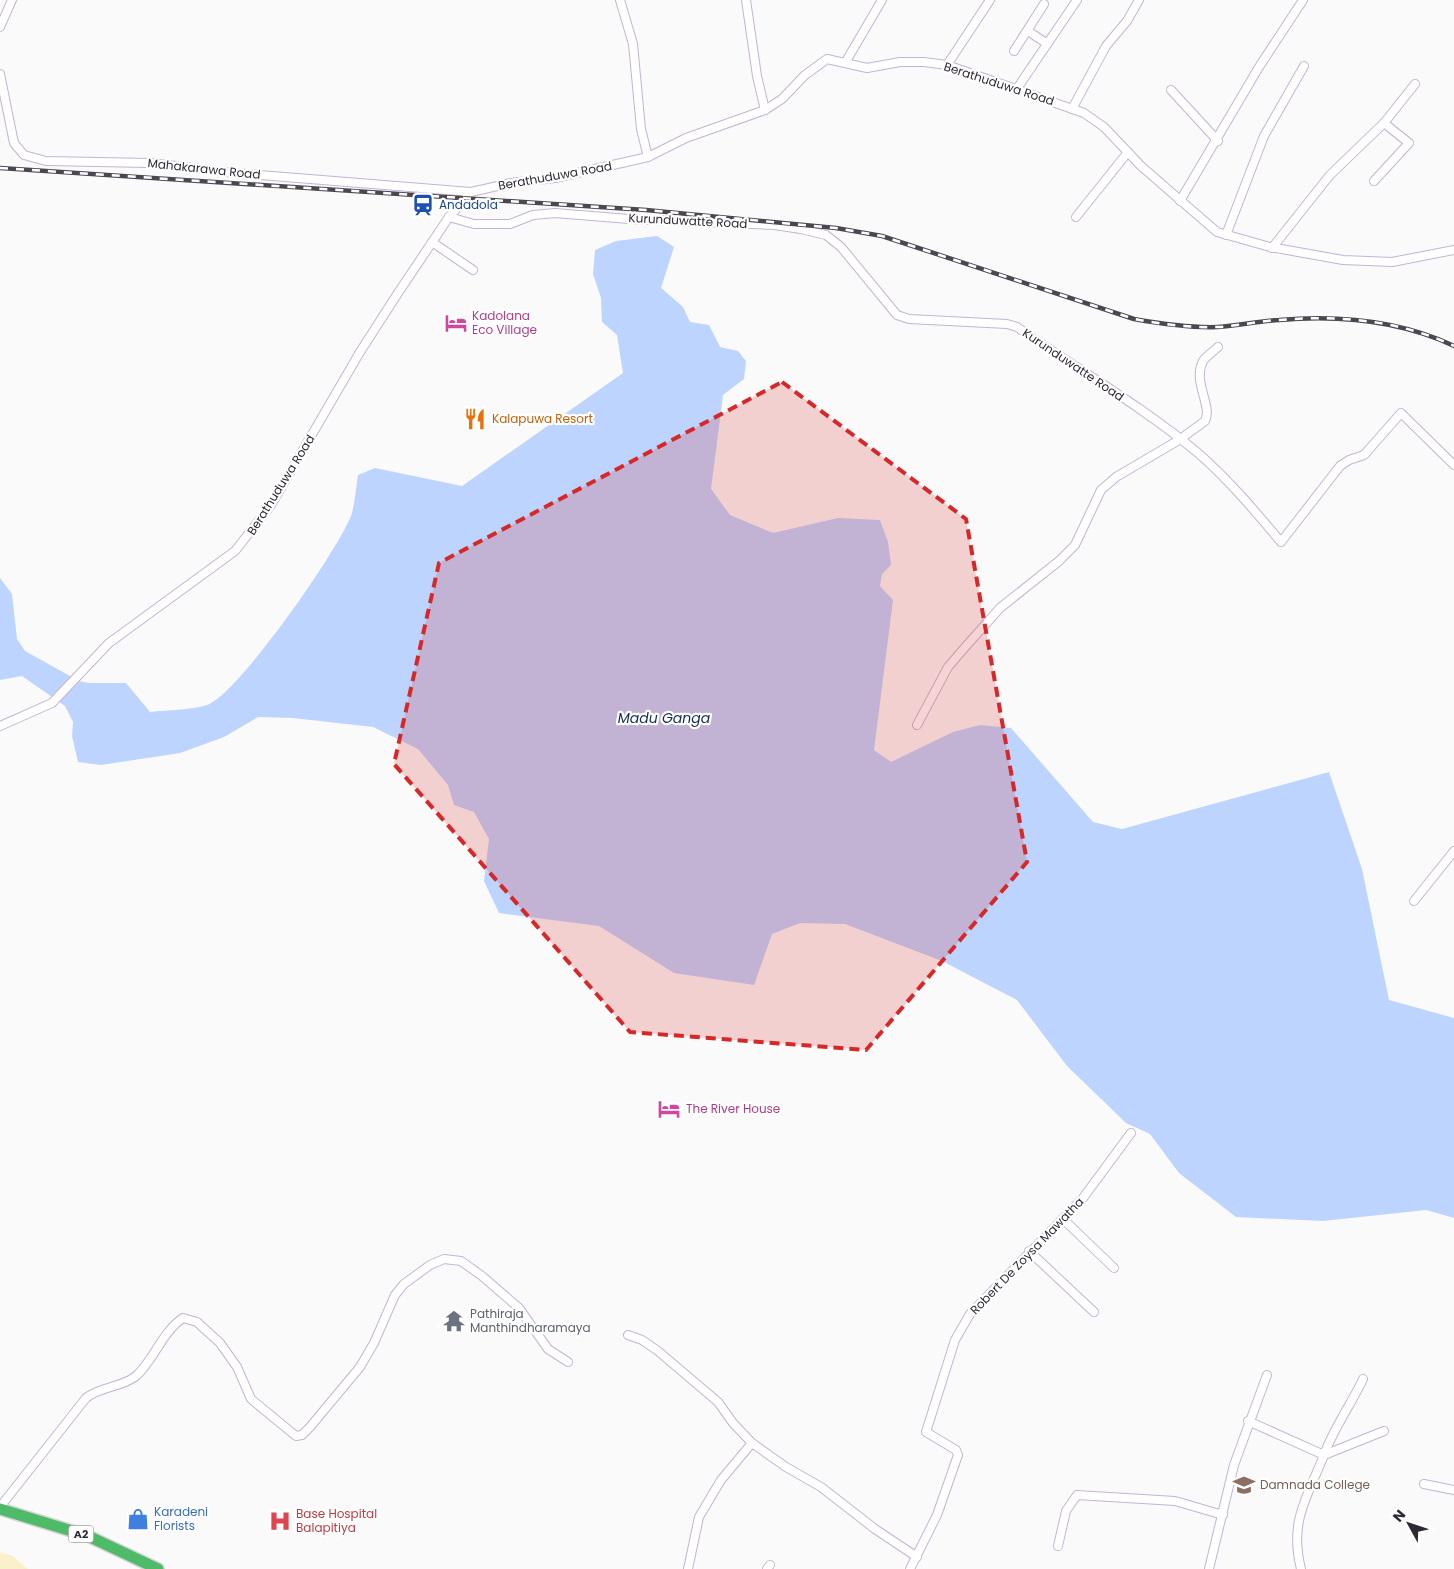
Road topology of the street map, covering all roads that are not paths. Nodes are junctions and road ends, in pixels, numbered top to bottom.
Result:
1 (12, 0) edge
2 (620, 0) edge
3 (746, 0) edge
4 (882, 0) edge
5 (990, 0) edge
6 (1077, 0) edge
7 (1139, 0) edge
8 (1303, 0) edge
9 (1044, 4) dead end
10 (0, 27) edge
11 (1028, 31) junction
12 (1046, 43) junction
13 (1014, 51) dead end
14 (845, 63) junction
15 (947, 65) junction
16 (1304, 66) dead end
17 (0, 74) edge
18 (1415, 84) dead end
19 (1016, 90) junction
20 (1170, 90) dead end
21 (1072, 109) junction
22 (765, 110) junction
23 (1384, 123) junction
24 (1218, 141) junction
25 (1128, 152) junction
26 (648, 157) junction
27 (1374, 181) dead end
28 (471, 192) junction
29 (1180, 201) junction
30 (449, 217) junction
31 (1076, 217) dead end
32 (1226, 235) junction
33 (432, 242) junction
34 (1272, 248) junction
35 (1454, 250) edge
36 (473, 270) dead end
37 (1218, 347) dead end
38 (1179, 440) junction
39 (1454, 465) edge
40 (917, 725) dead end
41 (0, 726) edge
42 (1454, 851) edge
43 (1414, 901) dead end
44 (1131, 1133) dead end
45 (1063, 1219) junction
46 (1029, 1251) junction
47 (1114, 1268) dead end
48 (1094, 1312) dead end
49 (628, 1335) dead end
50 (568, 1362) dead end
51 (1267, 1375) dead end
52 (1363, 1379) dead end
53 (1248, 1421) junction
54 (1384, 1431) dead end
55 (752, 1443) junction
56 (1324, 1455) junction
57 (1424, 1484) dead end
58 (1454, 1490) edge
59 (0, 1508) edge
60 (1224, 1515) junction
61 (1058, 1546) dead end
62 (917, 1556) junction
63 (158, 1569) edge
64 (688, 1569) edge
65 (910, 1569) edge
66 (1209, 1569) edge
67 (1301, 1569) edge

1 - 10 street
2 - 26 street
3 - 22 street
4 - 14 street
5 - 15 street
6 - 12 street
7 - 21 street
8 - 24 street
9 - 11 street
11 - 12 street
11 - 13 street
12 - 19 street
14 - 15 street, Berathuduwa Road
14 - 22 street, Berathuduwa Road
15 - 19 street, Berathuduwa Road
16 - 32 street
17 - 28 street, Mahakarawa Road
18 - 23 street
19 - 21 street, Berathuduwa Road
20 - 24 street
21 - 25 street, Berathuduwa Road
22 - 26 street, Berathuduwa Road
23 - 27 street
23 - 34 street
24 - 29 street
25 - 29 street, Berathuduwa Road
25 - 31 street
26 - 28 street, Berathuduwa Road
28 - 30 street, Berathuduwa Road
29 - 32 street, Berathuduwa Road
30 - 33 street, Berathuduwa Road
30 - 38 street, Kurunduwatte Road
32 - 34 street, Berathuduwa Road
33 - 36 street
33 - 41 street, Berathuduwa Road
34 - 35 street, Berathuduwa Road
37 - 38 street
38 - 39 street, Kurunduwatte Road
38 - 40 street
42 - 43 street
44 - 45 street, Robert De Zoysa Mawatha
45 - 46 street, Robert De Zoysa Mawatha
45 - 47 street
46 - 48 street
46 - 62 street, Robert De Zoysa Mawatha
49 - 55 street
50 - 59 street
51 - 53 street
52 - 56 street
53 - 56 street
53 - 60 street
54 - 56 street
55 - 62 street
55 - 64 street
56 - 67 street
57 - 58 street
59 - 63 highway, A2
60 - 61 street
60 - 66 street
62 - 65 street, Robert De Zoysa Mawatha

